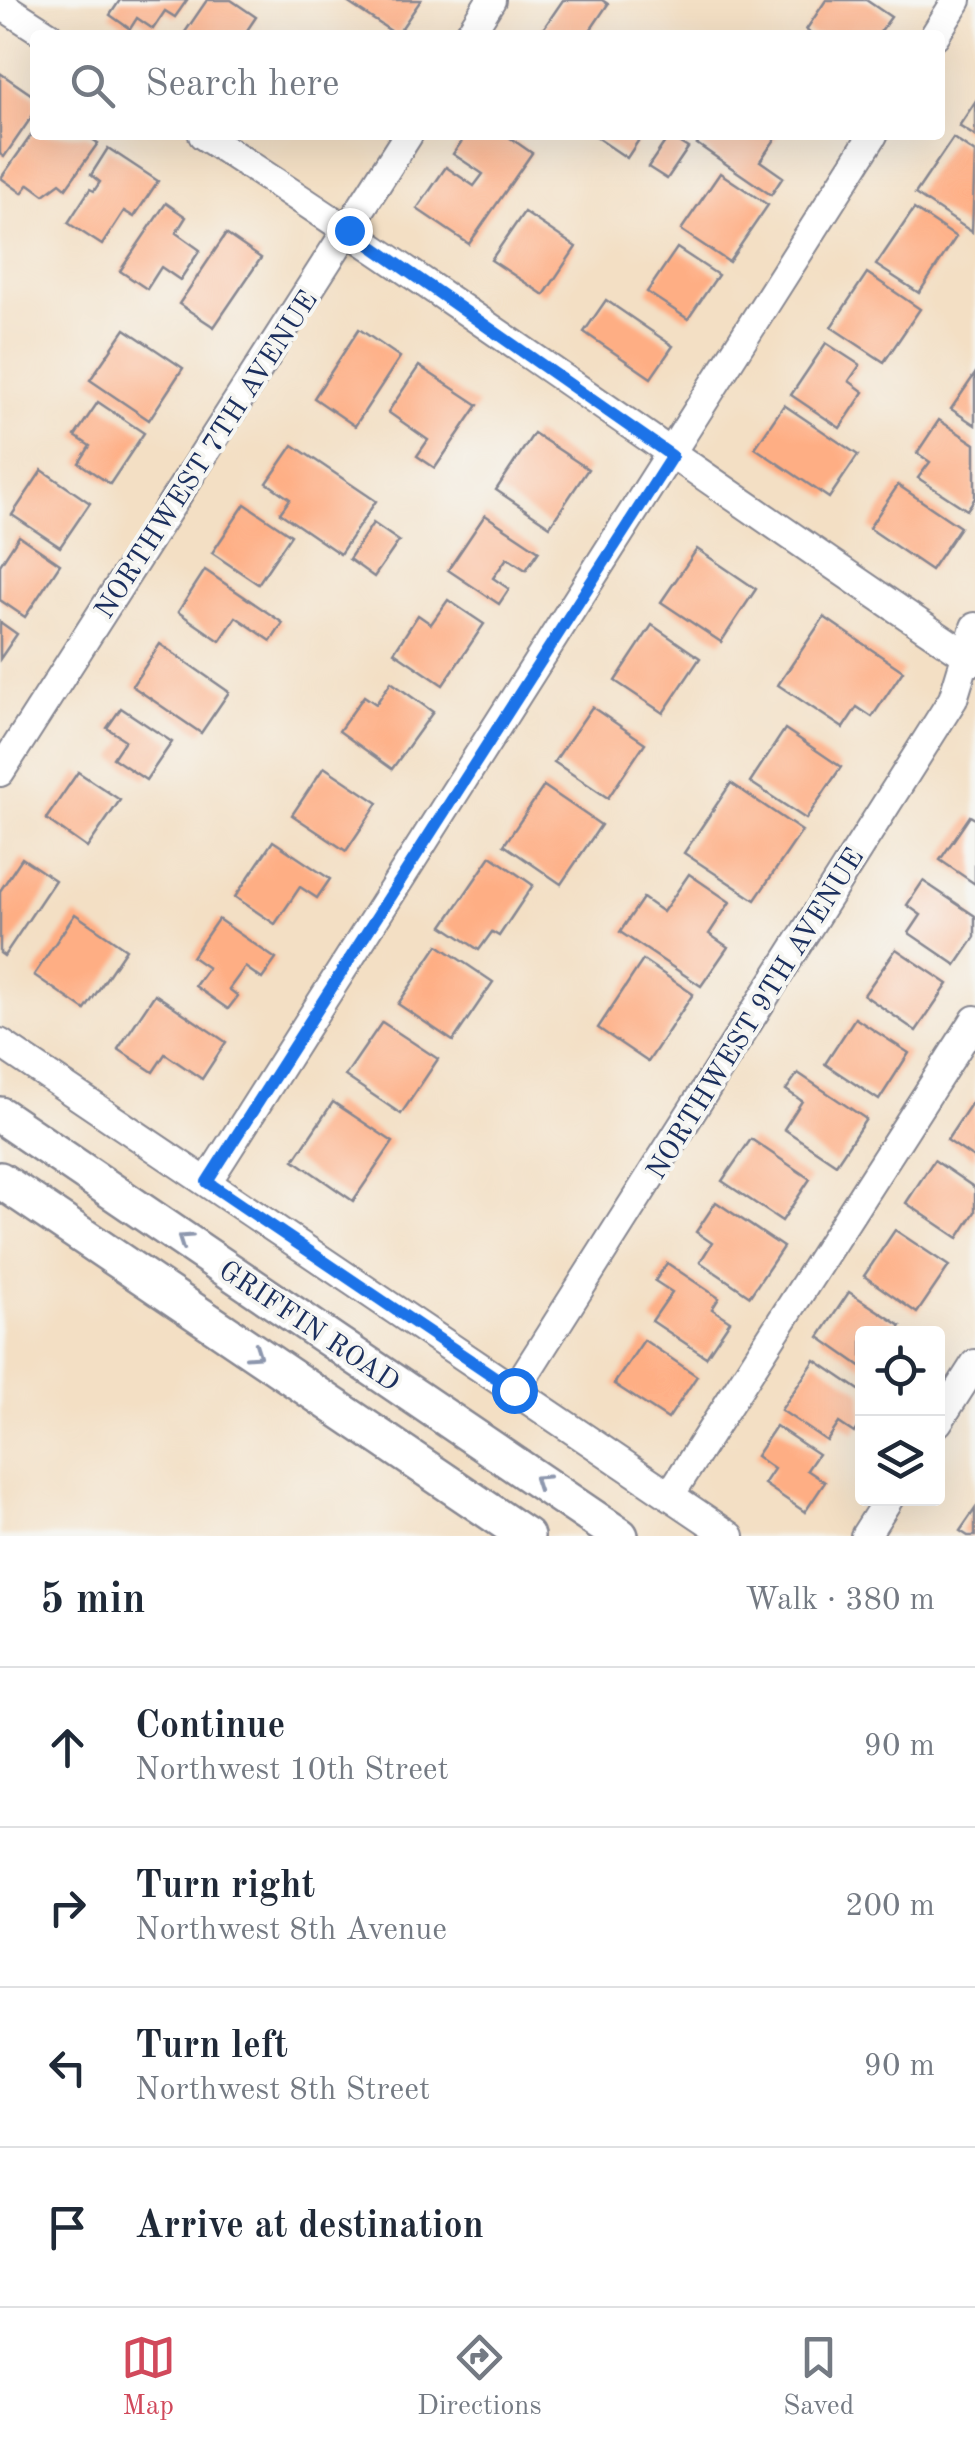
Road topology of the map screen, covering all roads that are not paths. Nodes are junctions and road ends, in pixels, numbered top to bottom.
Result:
1 (491, 0) edge
2 (959, 0) edge
3 (0, 4) edge
4 (975, 9) edge
5 (40, 30) edge
6 (472, 30) edge
7 (938, 30) edge
8 (211, 140) edge
9 (405, 140) edge
10 (869, 140) edge
11 (349, 230) junction
12 (672, 456) junction
13 (975, 628) edge
14 (971, 658) edge
15 (0, 772) edge
16 (975, 1020) edge
17 (0, 1043) edge
18 (0, 1114) edge
19 (0, 1180) edge
20 (207, 1182) junction
21 (975, 1364) edge
22 (514, 1390) junction
23 (942, 1416) edge
24 (670, 1495) junction
25 (883, 1506) edge
26 (526, 1536) edge
27 (620, 1536) edge
28 (730, 1536) edge
29 (864, 1536) edge

1 - 6 street
2 - 4 street
2 - 7 street
3 - 5 street
8 - 11 street
9 - 11 street, NORTHWEST 7TH AVENUE
10 - 12 street
11 - 12 street
11 - 15 street, NORTHWEST 7TH AVENUE
12 - 14 street
12 - 20 street
13 - 14 street, NORTHWEST 9TH AVENUE
14 - 22 street, NORTHWEST 9TH AVENUE
16 - 24 street
17 - 20 street
27 -> 18 main road, GRIFFIN ROAD
19 -> 26 main road, GRIFFIN ROAD
20 - 22 street
21 - 23 street
22 - 24 street
24 - 28 street
25 - 29 street

